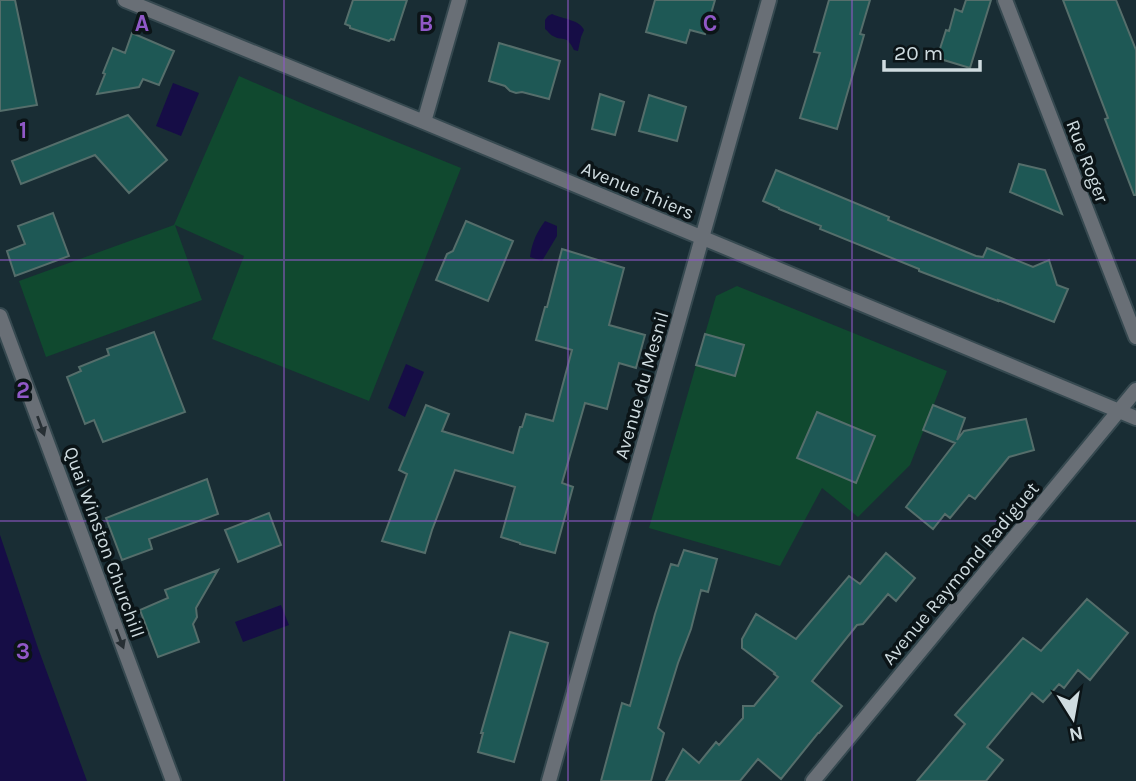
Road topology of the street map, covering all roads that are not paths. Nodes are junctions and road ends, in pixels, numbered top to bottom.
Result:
1 (125, 0) edge
2 (459, 0) edge
3 (769, 0) edge
4 (1005, 0) edge
5 (424, 122) junction
6 (702, 238) junction
7 (0, 316) edge
8 (1136, 337) edge
9 (1136, 390) edge
10 (1118, 411) junction
11 (1136, 418) edge
12 (173, 781) edge
13 (549, 781) edge
14 (813, 781) edge

1 - 5 street, Avenue Thiers
2 - 5 street
3 - 6 street, Avenue du Mesnil
4 - 8 street, Rue Roger
5 - 6 street, Avenue Thiers
6 - 10 street, Avenue Thiers
6 - 13 street, Avenue du Mesnil
7 -> 12 street, Quai Winston Churchill
9 - 10 street, Avenue Raymond Radiguet
10 - 11 street, Avenue Thiers
10 - 14 street, Avenue Raymond Radiguet

